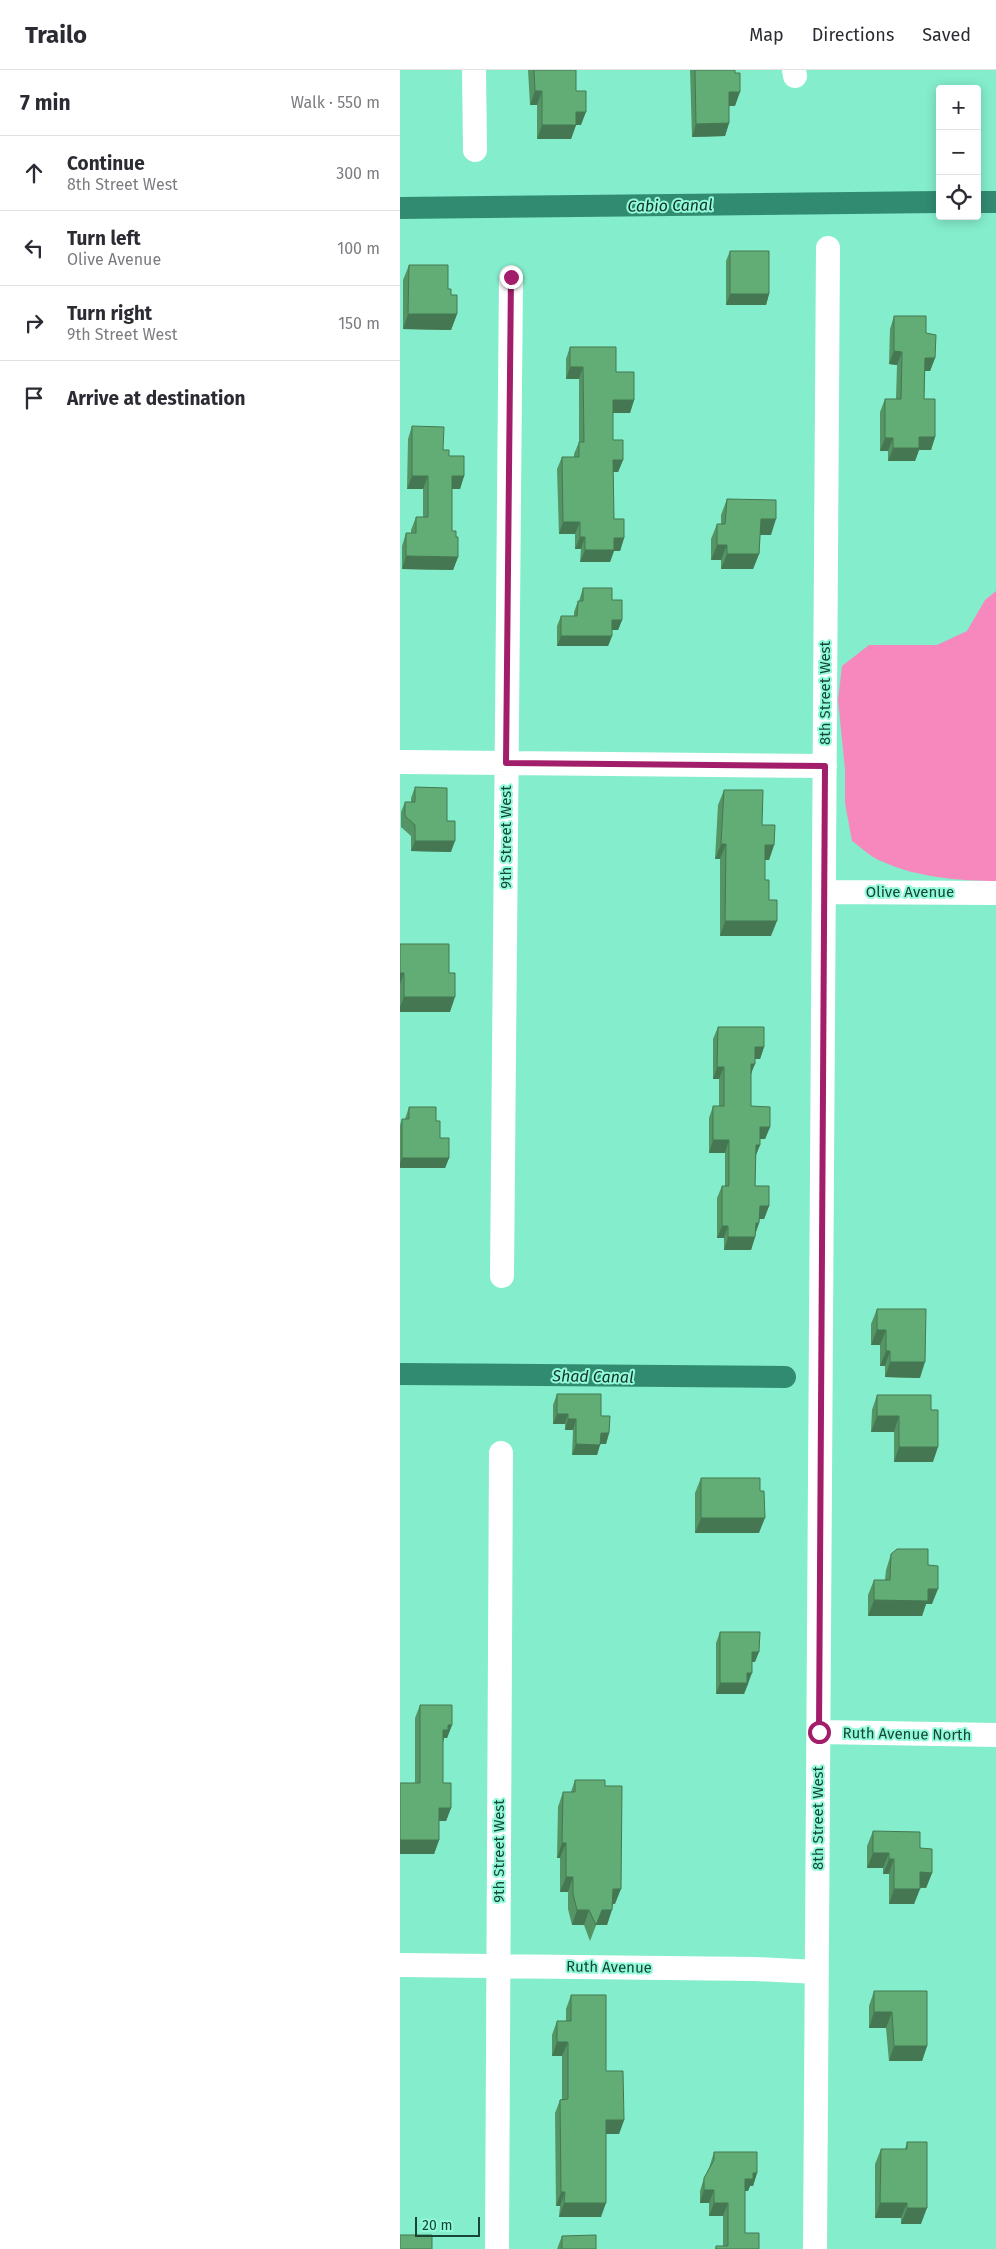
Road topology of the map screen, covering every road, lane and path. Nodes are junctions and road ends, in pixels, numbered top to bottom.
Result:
1 (474, 70) edge
2 (475, 150) dead end
3 (828, 248) dead end
4 (511, 277) dead end
5 (400, 762) edge
6 (506, 763) junction
7 (825, 766) junction
8 (824, 892) junction
9 (996, 893) edge
10 (502, 1276) dead end
11 (501, 1453) dead end
12 (819, 1732) junction
13 (996, 1735) edge
14 (400, 1966) edge
15 (498, 1966) junction
16 (817, 1972) junction
17 (497, 2249) edge
18 (815, 2249) edge

1 - 2 street
3 - 7 street, 8th Street West
4 - 6 street, 9th Street West
5 - 6 street
6 - 7 street
6 - 10 street, 9th Street West
7 - 8 street, 8th Street West
8 - 9 street, Olive Avenue
8 - 12 street, 8th Street West
11 - 15 street, 9th Street West
12 - 13 street, Ruth Avenue North
12 - 16 street, 8th Street West
14 - 15 street, Ruth Avenue
15 - 16 street, Ruth Avenue
15 - 17 street, 9th Street West
16 - 18 street, 8th Street West

